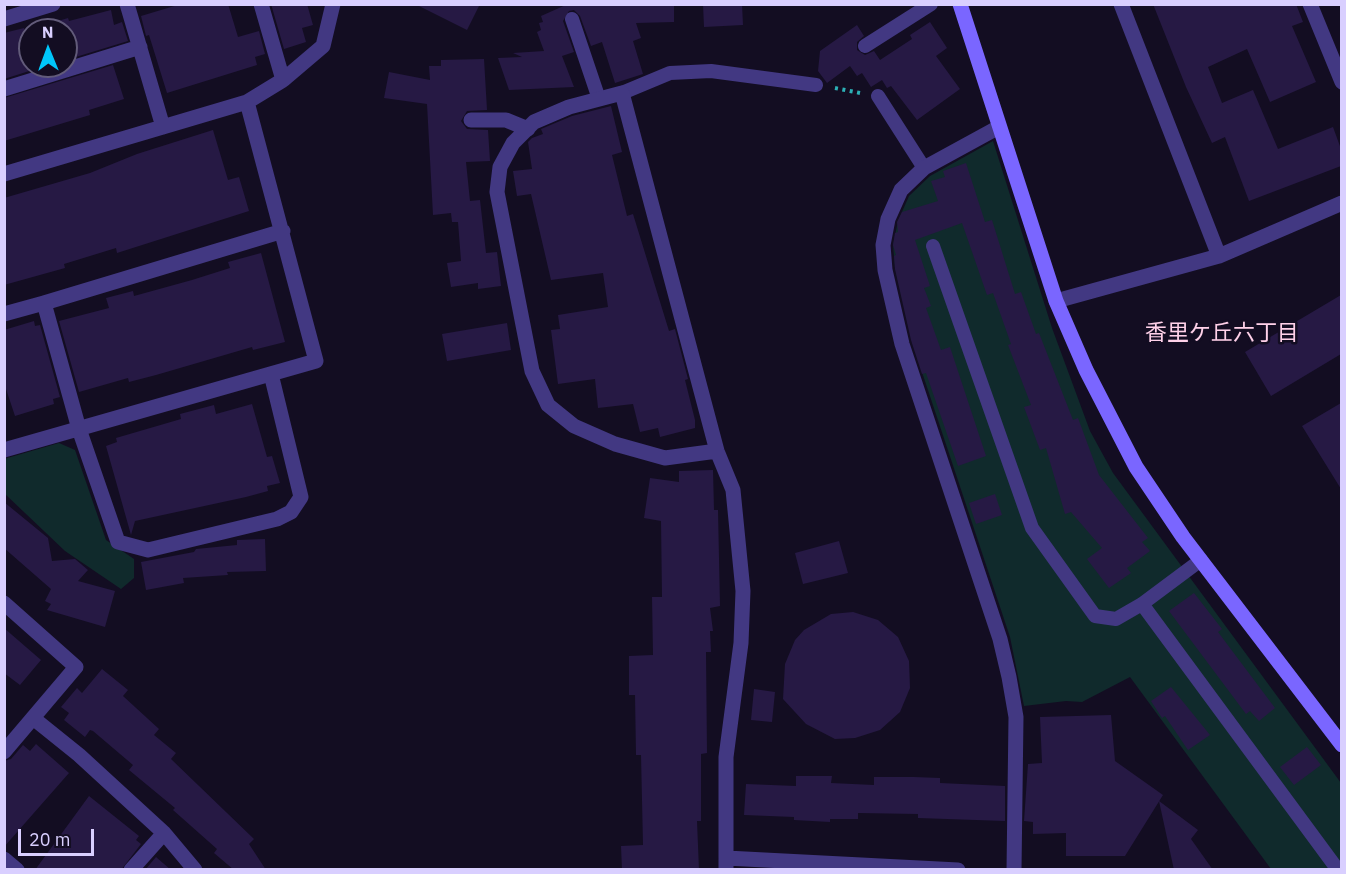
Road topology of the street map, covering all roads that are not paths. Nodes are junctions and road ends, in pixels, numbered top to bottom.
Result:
1 (52, 4) edge
2 (127, 4) edge
3 (261, 4) edge
4 (333, 4) edge
5 (931, 4) edge
6 (960, 4) edge
7 (1121, 4) edge
8 (1310, 4) edge
9 (4, 19) edge
10 (572, 19) dead end
11 (865, 46) dead end
12 (140, 47) junction
13 (283, 80) junction
14 (1341, 82) edge
15 (816, 85) road end
16 (4, 89) edge
17 (622, 93) junction
18 (878, 96) road end
19 (598, 99) junction
20 (247, 102) junction
21 (471, 120) dead end
22 (163, 127) junction
23 (999, 127) junction
24 (528, 129) junction
25 (924, 168) junction
26 (4, 174) edge
27 (1341, 203) edge
28 (282, 231) junction
29 (933, 246) dead end
30 (1219, 256) junction
31 (1056, 301) junction
32 (44, 303) junction
33 (4, 314) edge
34 (271, 374) junction
35 (79, 429) junction
36 (4, 450) edge
37 (717, 451) junction
38 (1201, 560) junction
39 (4, 603) edge
40 (1142, 604) junction
41 (33, 718) junction
42 (1341, 745) edge
43 (4, 752) edge
44 (164, 833) junction
45 (4, 859) edge
46 (726, 864) edge
47 (1340, 869) edge
48 (17, 870) edge
49 (131, 870) edge
50 (195, 870) edge
51 (958, 870) edge
52 (1014, 870) edge

1 - 9 street
2 - 12 street
3 - 13 street
4 - 13 street
5 - 11 lane
6 - 23 street
7 - 30 street
8 - 14 street
10 - 19 lane
12 - 16 street
12 - 22 street
13 - 20 street
15 - 17 lane
17 - 19 street
17 - 37 street
18 - 25 lane
19 - 24 street
20 - 22 street
20 - 28 street
21 - 24 street
22 - 26 street
23 - 25 street
23 - 31 street
24 - 37 street
25 - 52 street
27 - 30 street
28 - 32 street
28 - 34 street
29 - 40 lane
30 - 31 street
31 - 38 street
32 - 33 street
32 - 35 street
34 - 35 street
34 - 35 street
35 - 36 street
37 - 46 street
38 - 40 lane
38 - 42 street
39 - 41 street
40 - 47 lane
41 - 43 street
41 - 44 street
44 - 49 street
44 - 50 street
45 - 48 street
46 - 51 street

